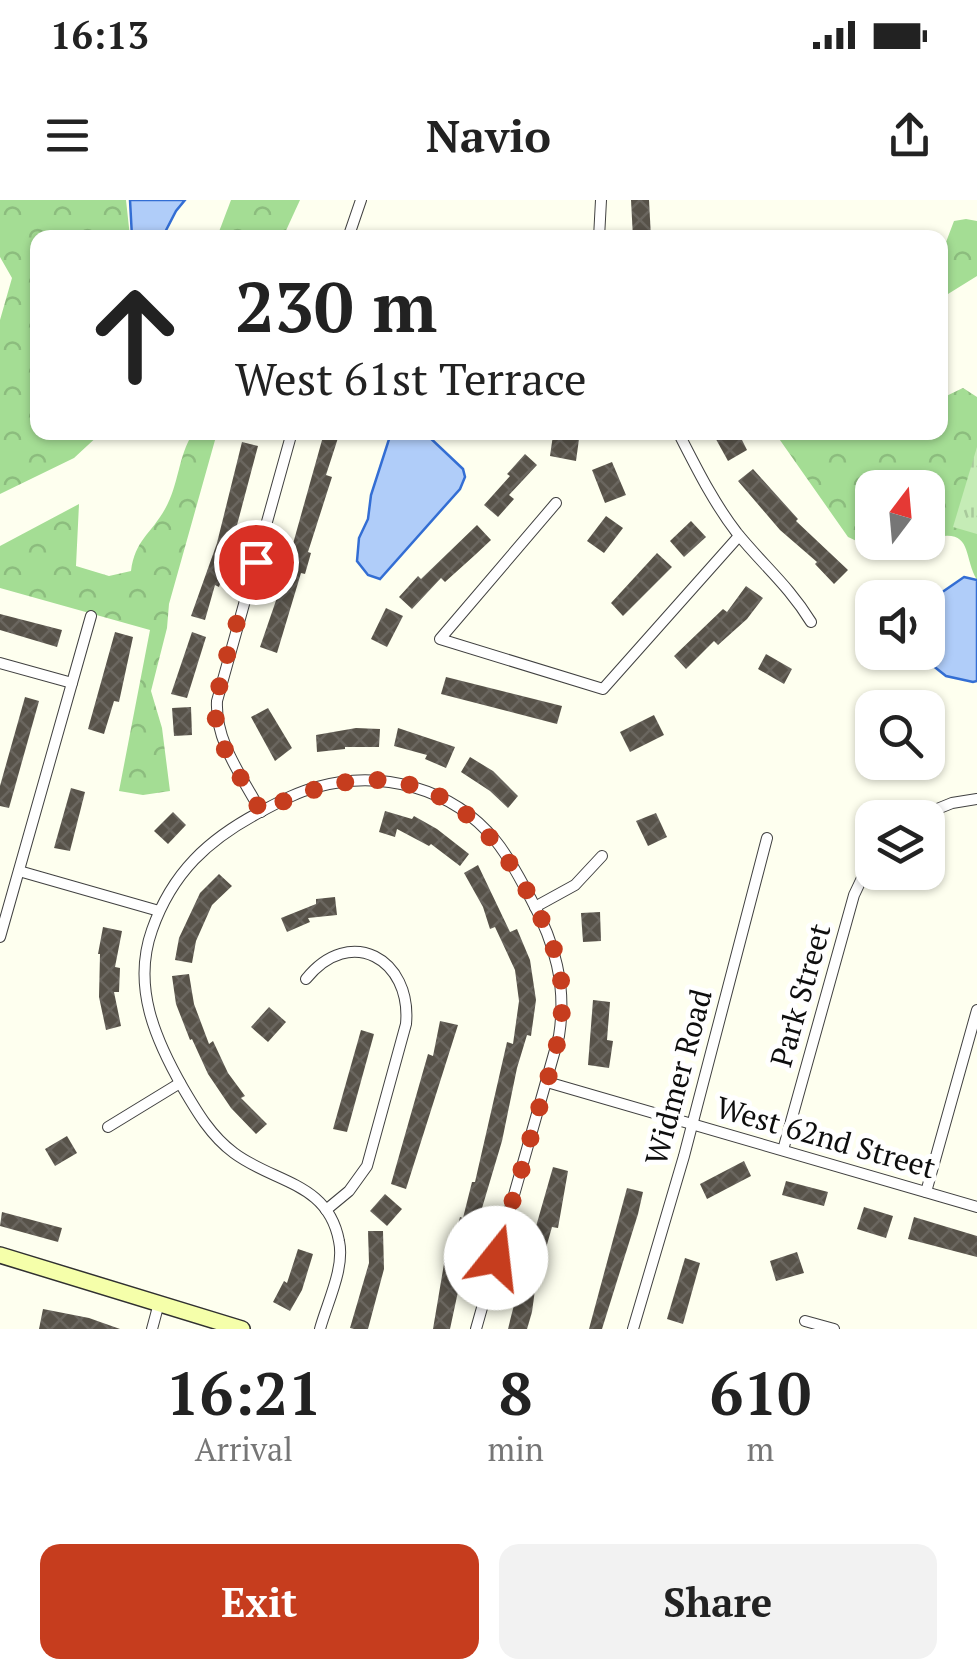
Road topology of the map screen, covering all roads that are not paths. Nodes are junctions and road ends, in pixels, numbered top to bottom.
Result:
1 (361, 200) edge
2 (600, 200) edge
3 (351, 230) edge
4 (599, 230) edge
5 (290, 440) edge
6 (682, 440) edge
7 (556, 503) dead end
8 (739, 536) junction
9 (91, 616) dead end
10 (811, 622) dead end
11 (0, 663) edge
12 (72, 684) junction
13 (977, 800) edge
14 (945, 806) edge
15 (261, 812) junction
16 (767, 838) dead end
17 (602, 856) dead end
18 (19, 871) junction
19 (857, 890) edge
20 (536, 907) junction
21 (159, 911) junction
22 (0, 937) edge
23 (306, 979) dead end
24 (977, 1010) edge
25 (546, 1082) junction
26 (180, 1083) junction
27 (690, 1124) junction
28 (108, 1127) dead end
29 (782, 1150) junction
30 (926, 1192) junction
31 (977, 1207) edge
32 (326, 1210) junction
33 (0, 1256) edge
34 (159, 1304) junction
35 (805, 1320) dead end
36 (152, 1329) edge
37 (242, 1329) edge
38 (320, 1329) edge
39 (476, 1329) edge
40 (633, 1329) edge
41 (834, 1329) edge

1 - 3 street
2 - 4 street
5 - 15 street
6 - 8 street
7 - 8 street
8 - 10 street
9 - 12 street
11 - 12 street
12 - 18 street
13 - 14 street
15 - 20 street
15 - 21 street
16 - 27 street, Widmer Road
17 - 20 street
18 - 21 street
18 - 22 street
19 - 29 street, Park Street
20 - 25 street
21 - 26 street
23 - 32 street
24 - 30 street
25 - 27 street, West 62nd Street
25 - 39 street
26 - 28 street
26 - 32 street
27 - 29 street, West 62nd Street
27 - 40 street, Widmer Road
29 - 30 street, West 62nd Street
30 - 31 street, West 62nd Street
32 - 38 street
33 - 34 street
34 - 36 street
34 - 37 street
35 - 41 street

